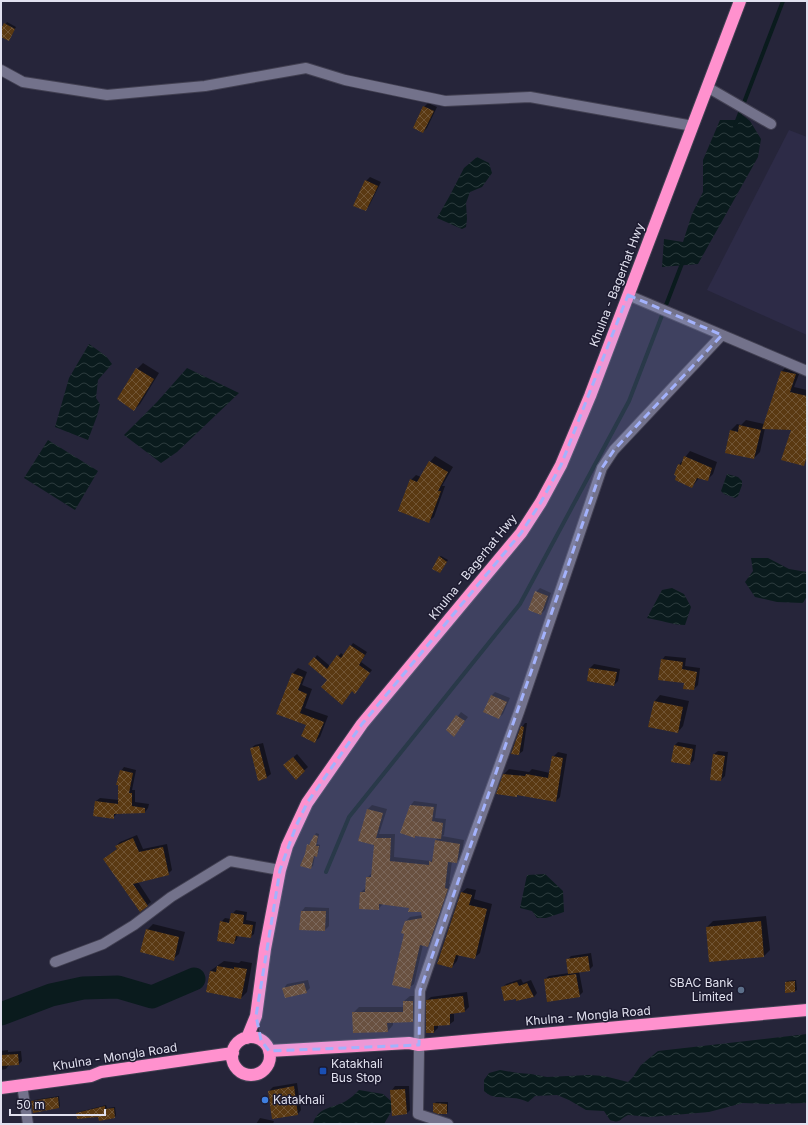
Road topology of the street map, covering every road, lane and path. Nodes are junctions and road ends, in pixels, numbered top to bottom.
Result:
1 (740, 1) edge
2 (1, 70) edge
3 (707, 87) junction
4 (771, 124) dead end
5 (693, 126) junction
6 (628, 295) junction
7 (722, 335) junction
8 (807, 371) edge
9 (280, 870) junction
10 (55, 962) dead end
11 (807, 1010) edge
12 (256, 1016) junction
13 (247, 1038) junction
14 (261, 1040) junction
15 (419, 1045) junction
16 (270, 1055) junction
17 (233, 1058) junction
18 (22, 1085) junction
19 (1, 1088) edge
20 (418, 1119) edge
21 (28, 1124) edge
22 (448, 1124) edge

1 - 3 highway, Khulna - Bagerhat Hwy
2 - 5 street
3 - 4 street
3 - 5 highway, Khulna - Bagerhat Hwy
5 - 6 highway, Khulna - Bagerhat Hwy
6 - 7 street
6 - 9 highway, Khulna - Bagerhat Hwy
7 - 8 street
7 - 15 street
9 - 10 street
9 - 12 highway, Khulna - Bagerhat Hwy
11 - 15 highway, Khulna - Mongla Road
12 - 13 highway
12 - 14 highway
13 - 14 highway
13 - 17 highway
14 - 16 highway
15 - 16 highway, Khulna - Mongla Road
15 - 20 street
16 - 17 highway
17 - 18 highway, Khulna - Mongla Road
18 - 19 highway, Khulna - Mongla Road
18 - 21 street
20 - 22 street

